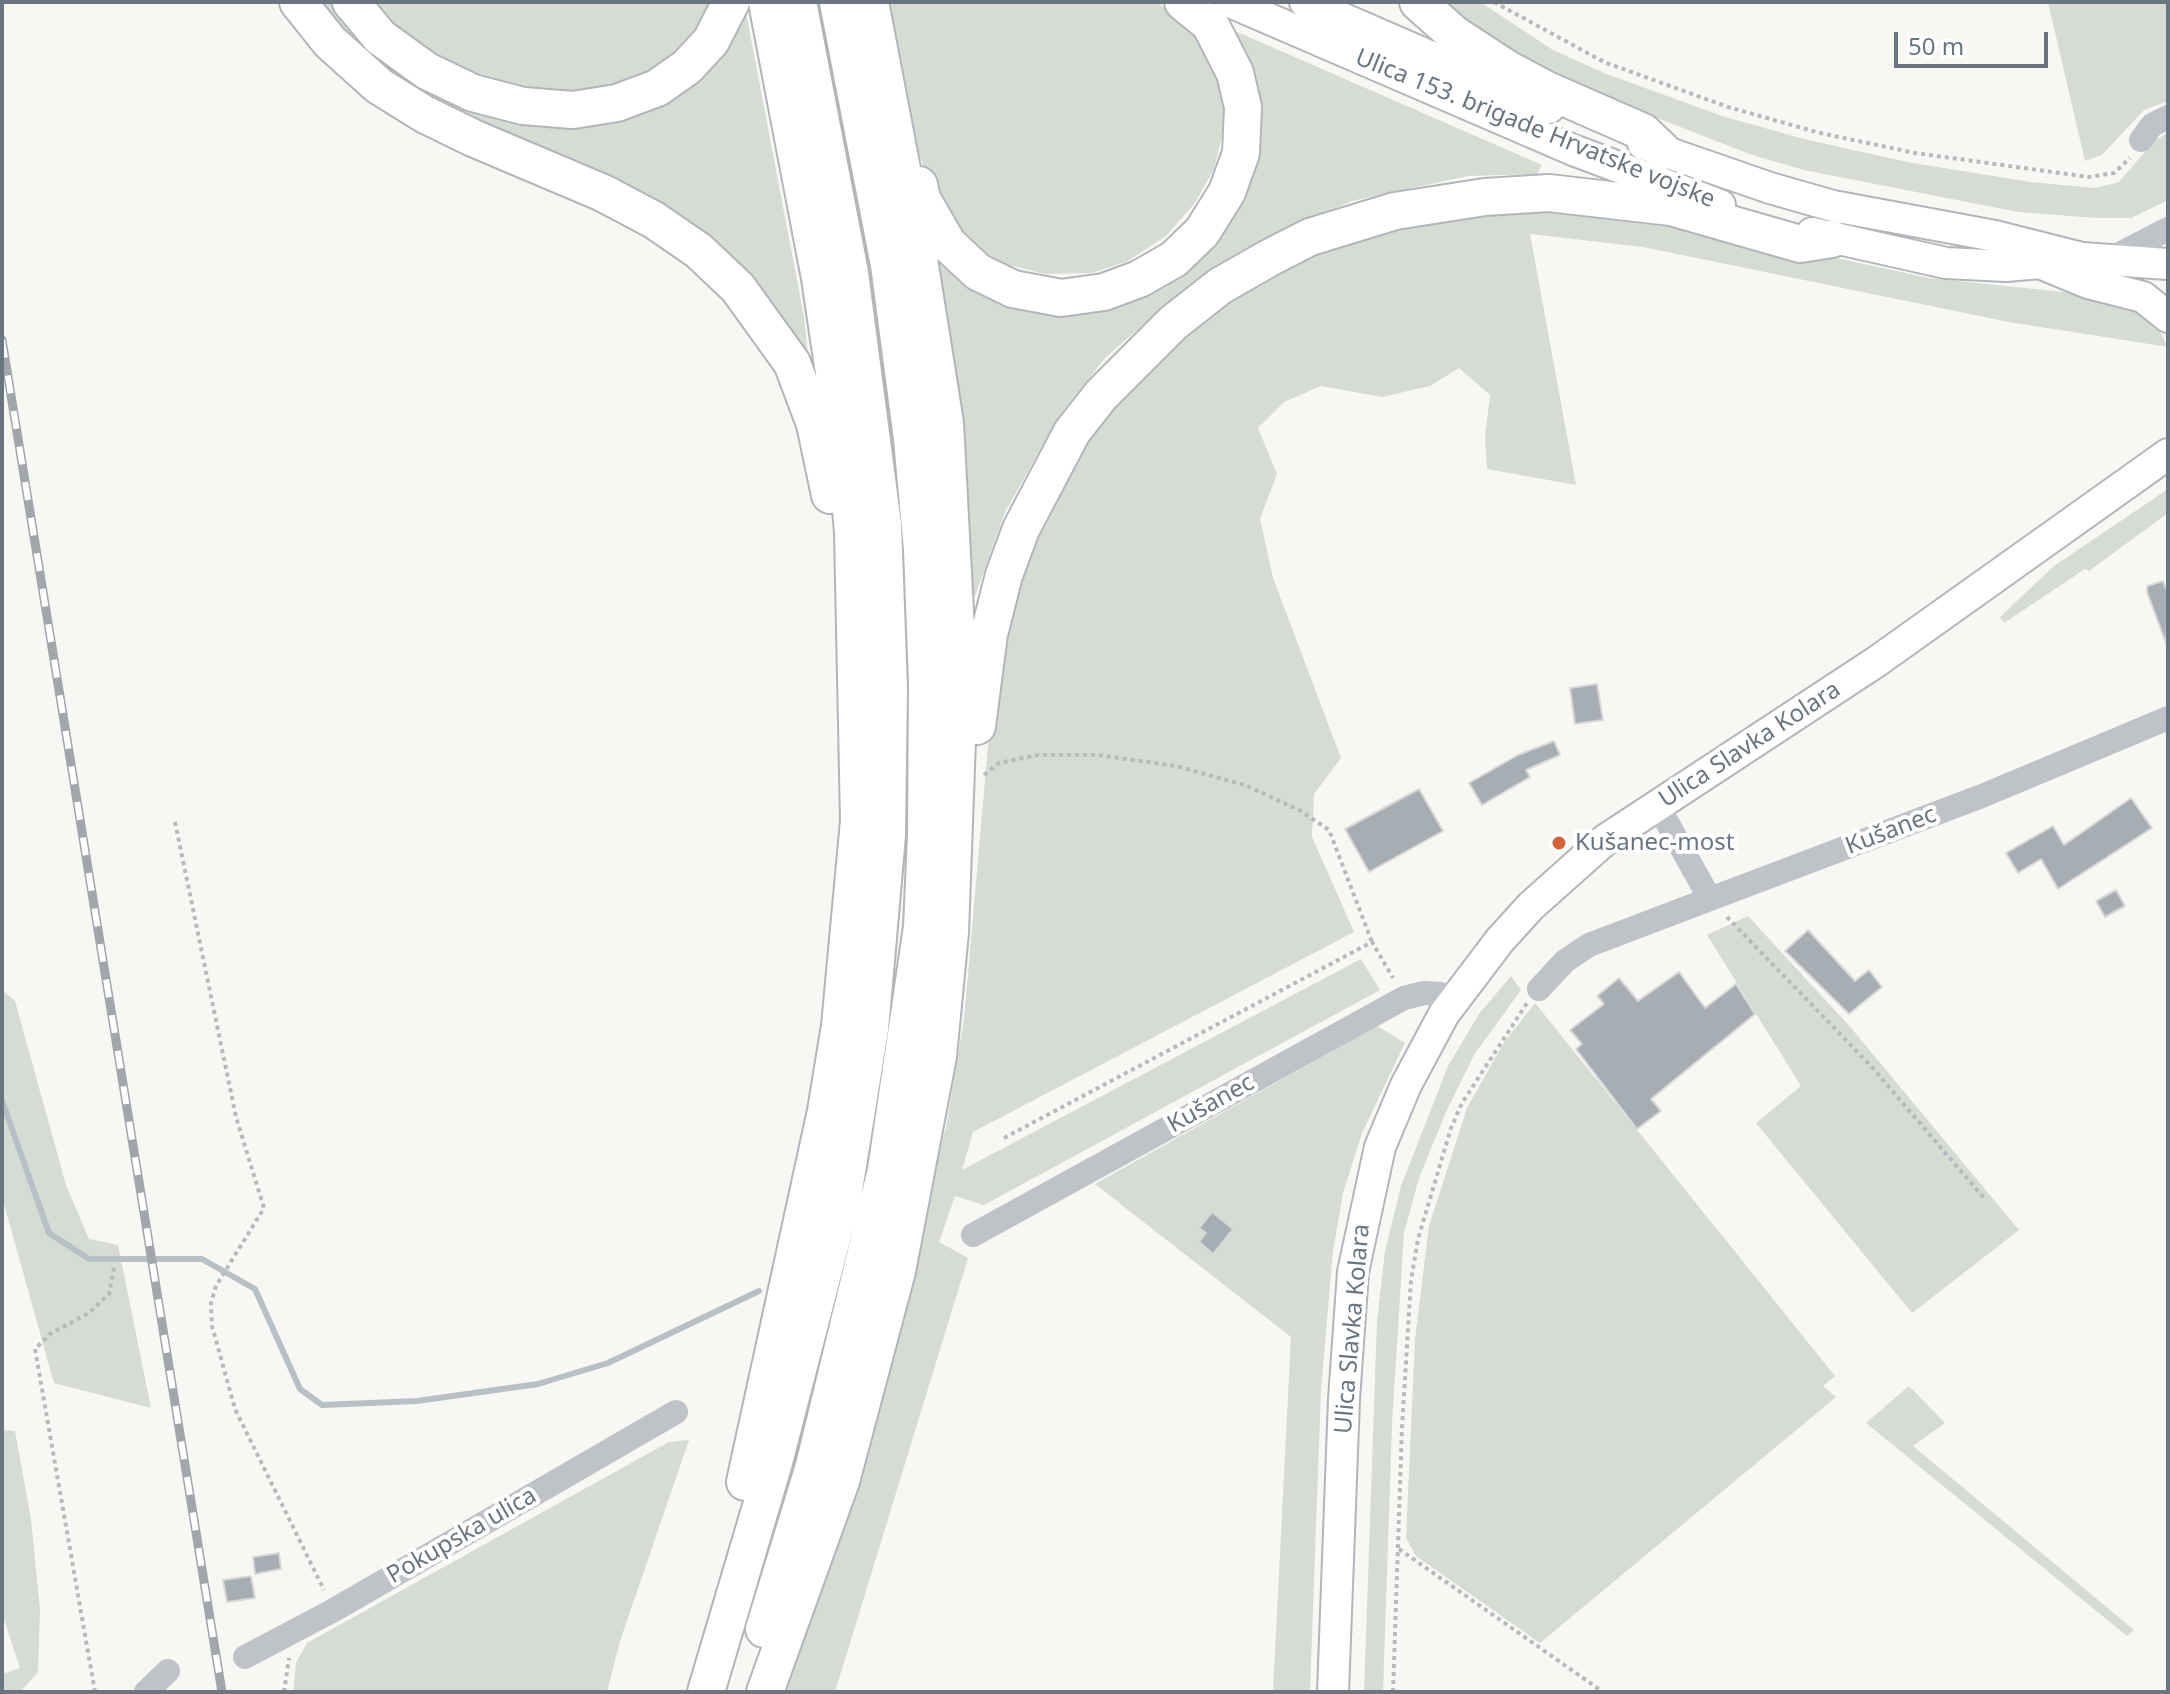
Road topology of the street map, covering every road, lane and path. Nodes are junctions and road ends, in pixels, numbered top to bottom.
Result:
1 (298, 2) edge
2 (351, 2) edge
3 (731, 2) edge
4 (767, 2) edge
5 (798, 2) edge
6 (1183, 2) edge
7 (1230, 2) edge
8 (1305, 2) edge
9 (1418, 2) edge
10 (1494, 2) edge
11 (860, 3) edge
12 (2168, 117) edge
13 (2141, 140) joint
14 (1663, 151) junction
15 (2168, 229) edge
16 (1832, 239) junction
17 (2094, 259) junction
18 (2042, 264) junction
19 (2168, 264) edge
20 (2168, 317) edge
21 (2168, 432) edge
22 (2158, 461) edge
23 (2168, 719) edge
24 (854, 721) junction
25 (970, 787) junction
26 (1658, 806) junction
27 (175, 822) dead end
28 (1710, 899) junction
29 (950, 932) junction
30 (1372, 942) junction
31 (1539, 989) joint
32 (1404, 998) junction
33 (1453, 1000) junction
34 (1004, 1138) dead end
35 (1984, 1198) dead end
36 (973, 1235) dead end
37 (114, 1268) dead end
38 (676, 1412) dead end
39 (1399, 1549) junction
40 (334, 1610) junction
41 (291, 1632) junction
42 (724, 1632) junction
43 (245, 1657) dead end
44 (168, 1671) dead end
45 (95, 1692) edge
46 (146, 1692) edge
47 (284, 1692) edge
48 (706, 1692) edge
49 (745, 1692) edge
50 (765, 1692) edge
51 (1333, 1692) edge
52 (1393, 1692) edge
53 (1603, 1692) edge

1 - 24 highway
2 - 3 highway
4 - 24 highway
5 - 42 highway
6 - 11 highway
7 - 16 main road, Ulica 153. brigade Hrvatske vojske
8 - 14 main road, Ulica 153. brigade Hrvatske vojske
9 - 14 highway
10 - 13 path
11 - 29 highway
11 - 49 highway
12 - 13 street
14 - 17 main road, Ulica 153. brigade Hrvatske vojske
15 - 17 street
16 - 18 main road, Ulica 153. brigade Hrvatske vojske
16 - 25 highway
17 - 18 main road, Ulica 153. brigade Hrvatske vojske
17 - 19 main road, Ulica 153. brigade Hrvatske vojske
18 - 20 main road
21 - 22 main road, Ulica Slavka Kolara
22 - 26 main road, Ulica Slavka Kolara
23 - 28 street, Kušanec
24 - 42 highway
25 - 29 highway
25 - 30 path
26 - 28 street
26 - 33 main road, Ulica Slavka Kolara
27 - 40 path
28 - 31 street
28 - 35 path
29 - 50 highway
30 - 32 path
30 - 34 path
31 - 39 path
32 - 33 street, Kušanec
32 - 36 street, Kušanec
33 - 51 main road, Ulica Slavka Kolara
37 - 45 path
38 - 40 street, Pokupska ulica
39 - 52 path
39 - 53 path
40 - 41 street, Pokupska ulica
41 - 43 street, Pokupska ulica
41 - 47 path
42 - 48 highway
44 - 46 street

